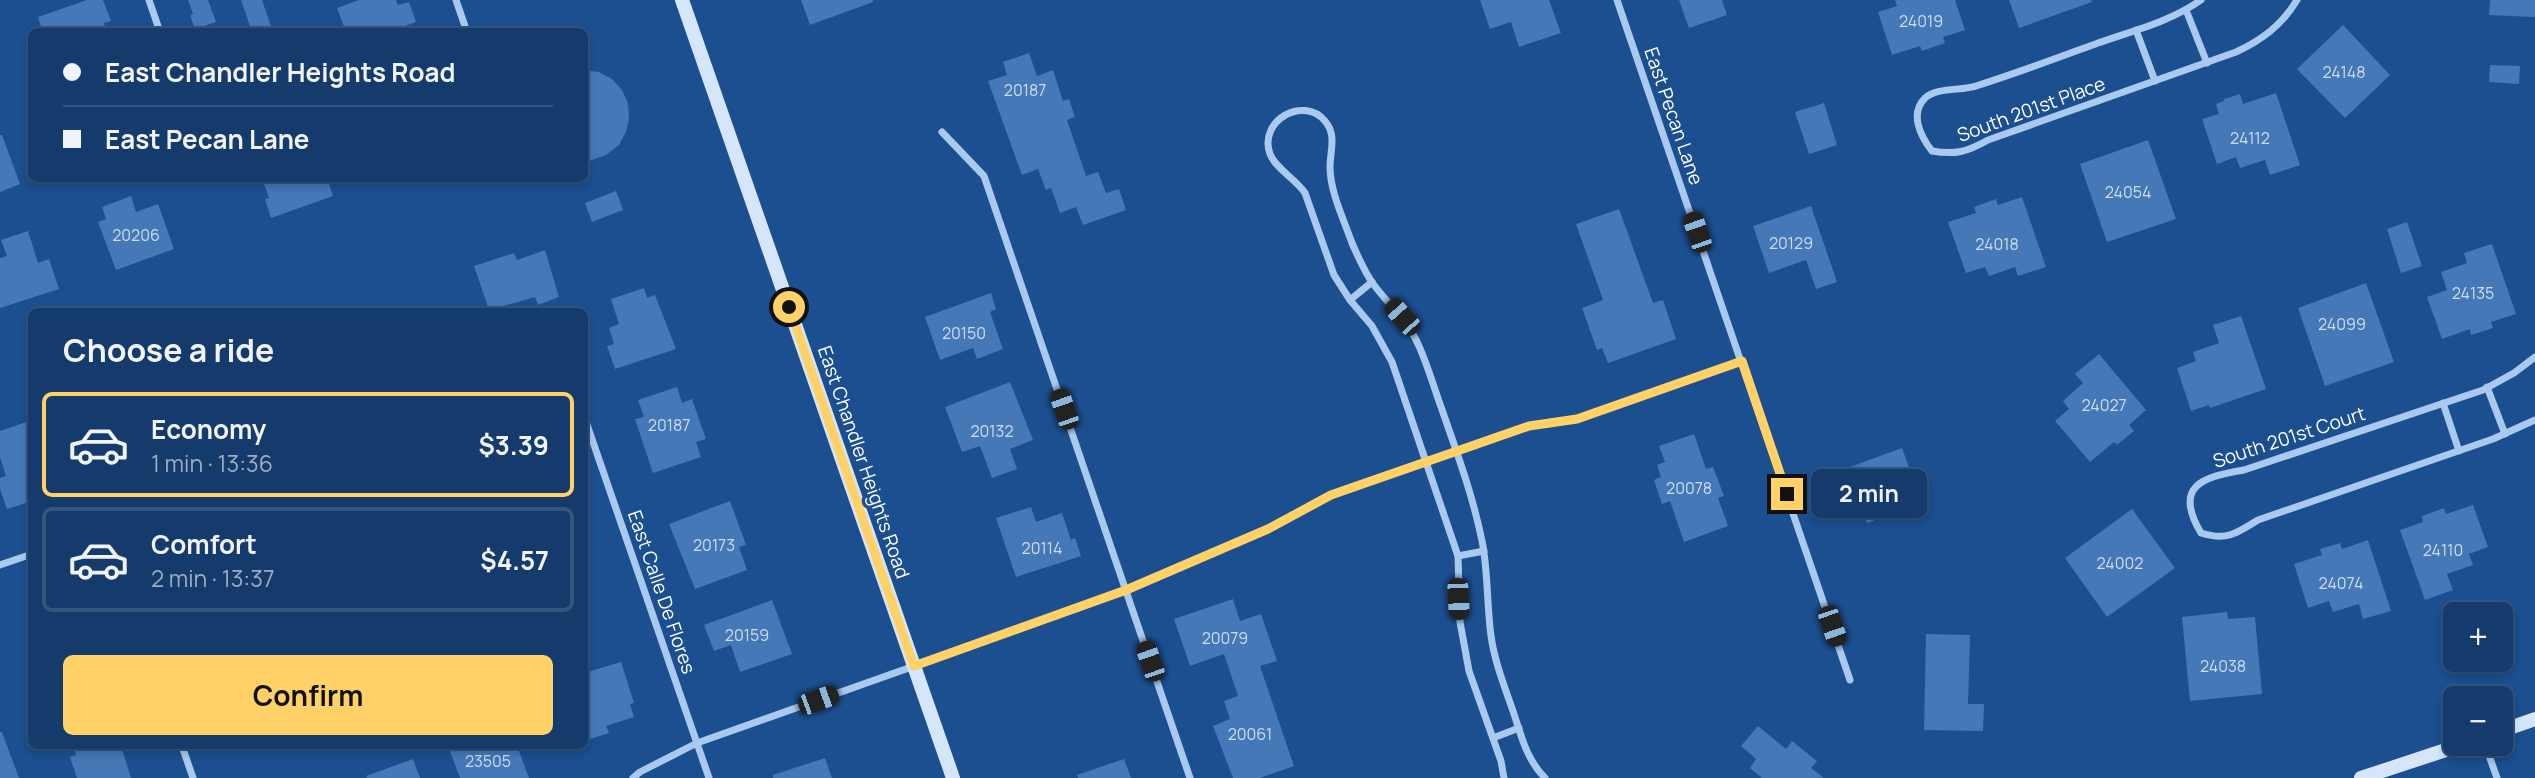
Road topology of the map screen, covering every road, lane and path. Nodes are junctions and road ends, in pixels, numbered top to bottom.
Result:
1 (149, 0) edge
2 (456, 0) edge
3 (682, 0) edge
4 (1617, 0) edge
5 (2201, 0) edge
6 (2297, 0) edge
7 (2186, 10) junction
8 (159, 28) edge
9 (466, 28) edge
10 (2136, 30) junction
11 (2207, 63) junction
12 (2155, 81) junction
13 (942, 132) dead end
14 (1372, 282) junction
15 (1350, 300) junction
16 (2535, 357) edge
17 (1742, 361) junction
18 (2487, 387) junction
19 (2443, 403) junction
20 (2535, 420) edge
21 (588, 428) edge
22 (2505, 434) junction
23 (2459, 451) junction
24 (1456, 452) junction
25 (1426, 462) junction
26 (1484, 551) junction
27 (28, 555) edge
28 (1458, 556) junction
29 (0, 565) edge
30 (1126, 590) junction
31 (914, 666) junction
32 (1850, 680) dead end
33 (2535, 719) edge
34 (2513, 727) edge
35 (1519, 728) junction
36 (1493, 738) junction
37 (697, 743) junction
38 (182, 749) edge
39 (2443, 751) edge
40 (2489, 756) edge
41 (193, 778) edge
42 (633, 778) edge
43 (709, 778) edge
44 (953, 778) edge
45 (1190, 778) edge
46 (1504, 778) edge
47 (1545, 778) edge
48 (2361, 778) edge
49 (2497, 778) edge

1 - 8 street
2 - 9 street
3 - 31 main road, East Chandler Heights Road
4 - 17 street, East Pecan Lane
5 - 7 street, South 201st Place
6 - 11 street, South 201st Place
7 - 10 street, South 201st Place
7 - 11 street
10 - 12 street
10 - 12 street, South 201st Place
11 - 12 street, South 201st Place
13 - 30 street
14 - 15 street
14 - 15 street
14 - 24 street
15 - 25 street
16 - 18 street, South 201st Court
17 - 24 street
17 - 32 street, East Pecan Lane
18 - 19 street, South 201st Court
18 - 22 street
19 - 23 street
19 - 23 street, South 201st Court
20 - 22 street, South 201st Court
21 - 37 street, East Calle De Flores
22 - 23 street, South 201st Court
24 - 25 street
24 - 26 street
25 - 28 street
25 - 30 street
26 - 28 street
26 - 35 street
27 - 29 street
28 - 36 street
30 - 31 street
30 - 45 street
31 - 37 street
31 - 44 main road, East Chandler Heights Road
33 - 34 main road
35 - 36 street
35 - 47 street
36 - 46 street
37 - 42 street
37 - 43 street, East Calle De Flores
38 - 41 street
39 - 48 main road
40 - 49 street

